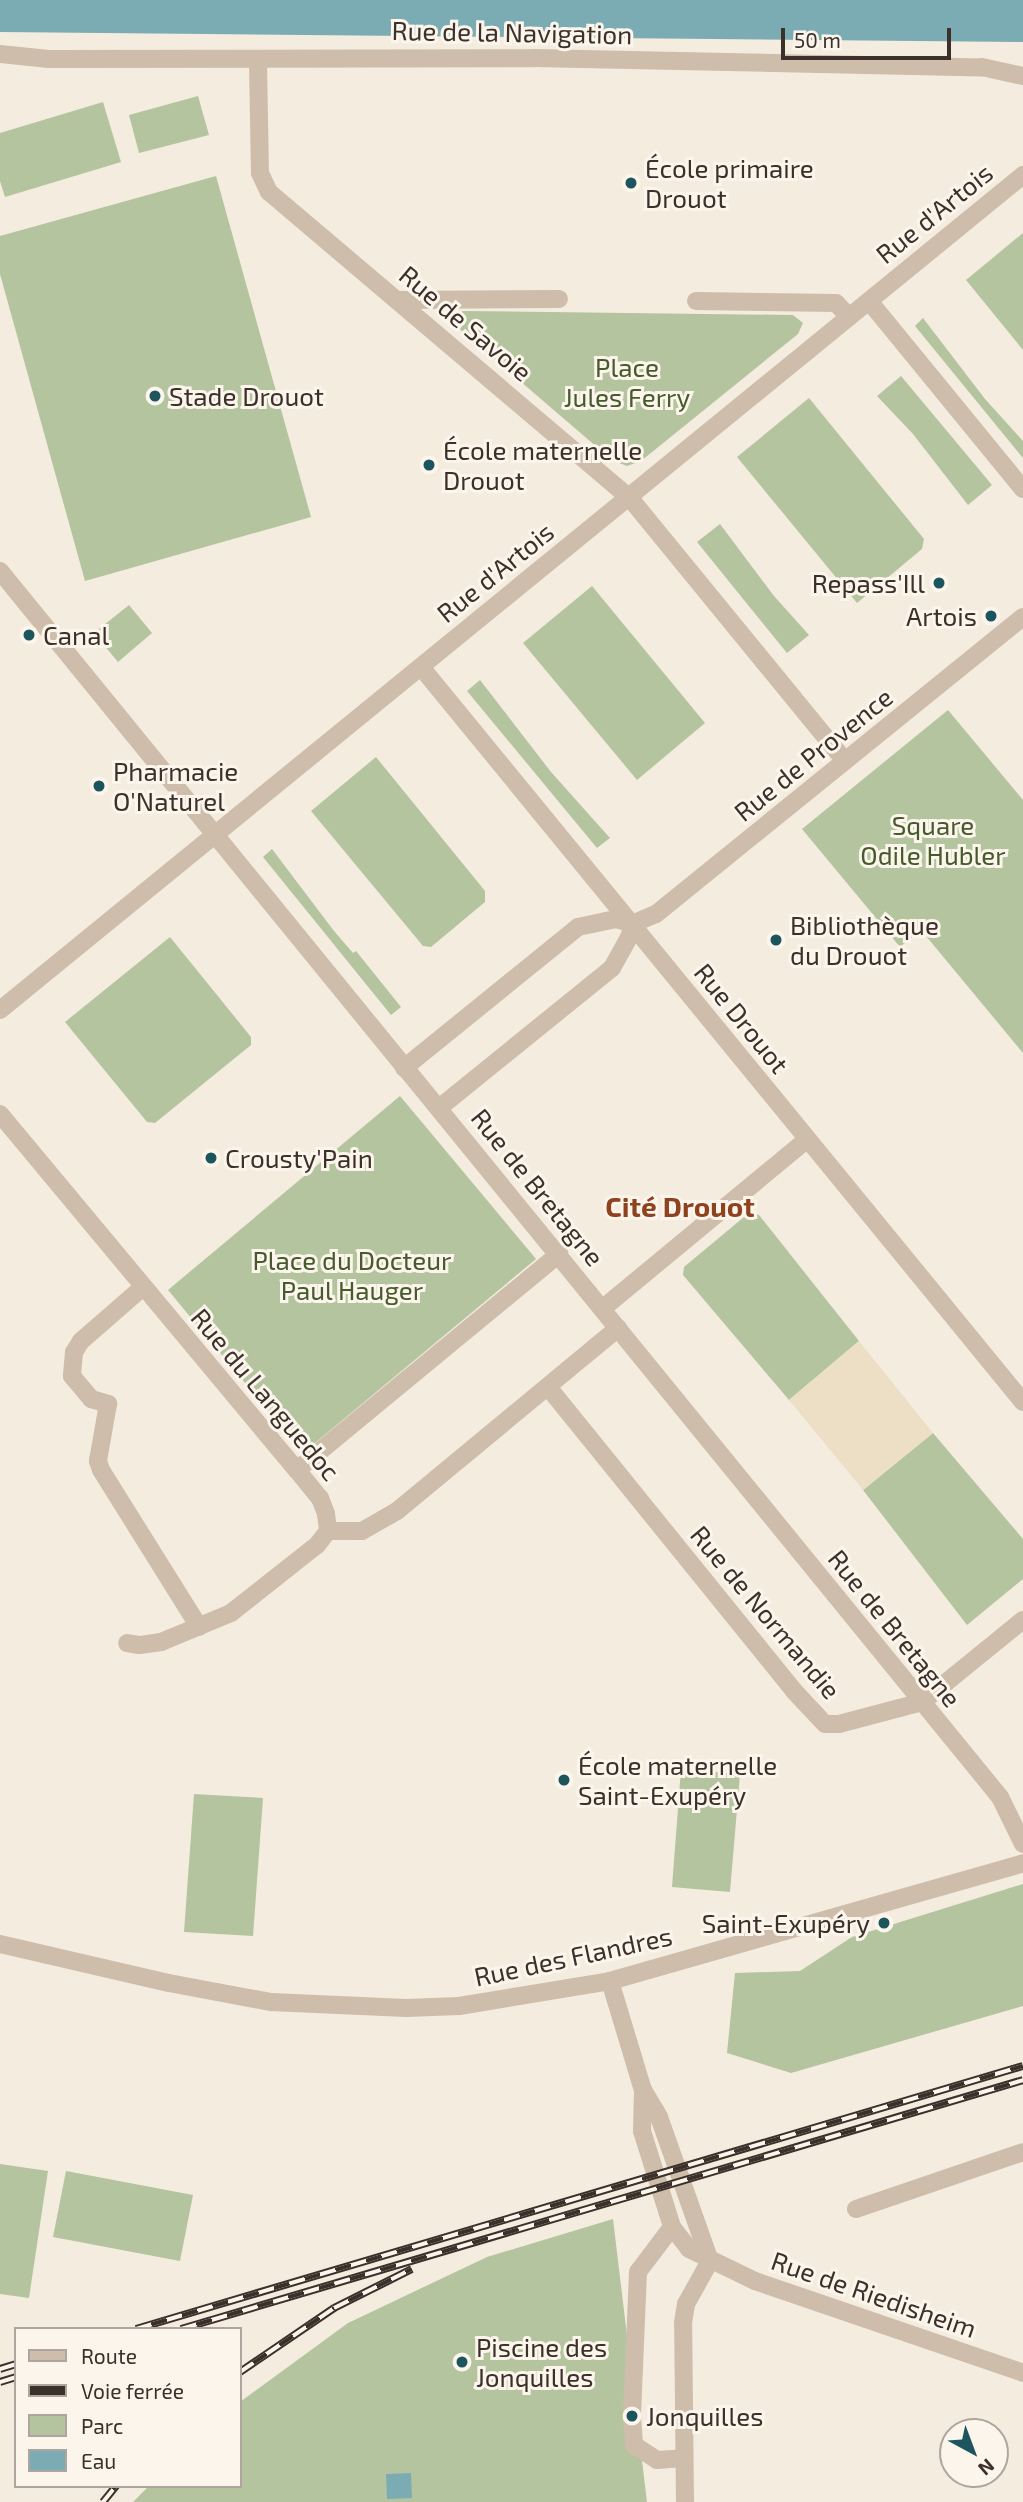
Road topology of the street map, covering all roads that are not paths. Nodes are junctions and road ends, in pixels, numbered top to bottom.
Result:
1 (0, 54) edge
2 (258, 61) junction
3 (1023, 76) edge
4 (1023, 175) edge
5 (559, 299) dead end
6 (400, 300) junction
7 (869, 300) junction
8 (696, 301) dead end
9 (849, 317) junction
10 (1023, 489) edge
11 (629, 498) junction
12 (0, 571) edge
13 (1023, 617) edge
14 (421, 667) junction
15 (845, 761) junction
16 (216, 835) junction
17 (632, 924) junction
18 (0, 1010) edge
19 (404, 1068) junction
20 (439, 1108) junction
21 (0, 1114) edge
22 (806, 1140) junction
23 (559, 1254) junction
24 (143, 1287) junction
25 (602, 1308) junction
26 (618, 1328) junction
27 (548, 1387) junction
28 (1023, 1402) edge
29 (297, 1469) junction
30 (328, 1531) junction
31 (1023, 1620) edge
32 (199, 1627) junction
33 (127, 1643) dead end
34 (922, 1702) junction
35 (1023, 1844) edge
36 (1023, 1863) edge
37 (0, 1944) edge
38 (610, 1981) junction
39 (643, 2090) junction
40 (1023, 2151) edge
41 (856, 2209) dead end
42 (673, 2227) junction
43 (710, 2260) junction
44 (1023, 2372) edge
45 (684, 2458) junction
46 (685, 2502) edge

1 - 2 street, Rue de la Navigation
2 - 3 street, Rue de la Navigation
2 - 6 street, Rue de Savoie
4 - 7 street, Rue d'Artois
5 - 6 street
6 - 11 street, Rue de Savoie
7 - 9 street, Rue d'Artois
7 - 10 street
8 - 9 street
9 - 11 street, Rue d'Artois
11 - 14 street, Rue d'Artois
11 - 15 street, Rue de Savoie
12 - 16 street, Rue de Bretagne
13 - 15 street, Rue de Provence
14 - 16 street, Rue d'Artois
14 - 17 street, Rue Drouot
15 - 17 street, Rue de Provence
16 - 18 street, Rue d'Artois
16 - 19 street, Rue de Bretagne
17 - 19 street, Rue de Provence
17 - 20 street
17 - 22 street, Rue Drouot
19 - 20 street, Rue de Bretagne
20 - 23 street, Rue de Bretagne
21 - 24 street, Rue du Languedoc
22 - 25 street
22 - 28 street, Rue Drouot
23 - 25 street, Rue de Bretagne
23 - 29 street
24 - 29 street, Rue du Languedoc
24 - 32 street
25 - 26 street, Rue de Bretagne
26 - 27 street
26 - 34 street, Rue de Bretagne
27 - 30 street
27 - 34 street, Rue de Normandie
29 - 30 street, Rue du Languedoc
30 - 32 street
31 - 34 street, Rue de Normandie
32 - 33 street
34 - 35 street, Rue de Bretagne
36 - 38 street, Rue des Flandres
37 - 38 street, Rue des Flandres
38 - 39 street
39 - 42 street
39 - 43 street
40 - 41 street
42 - 43 street, Rue de Riedisheim
42 - 45 street
43 - 44 street, Rue de Riedisheim
43 - 45 street
45 - 46 street

